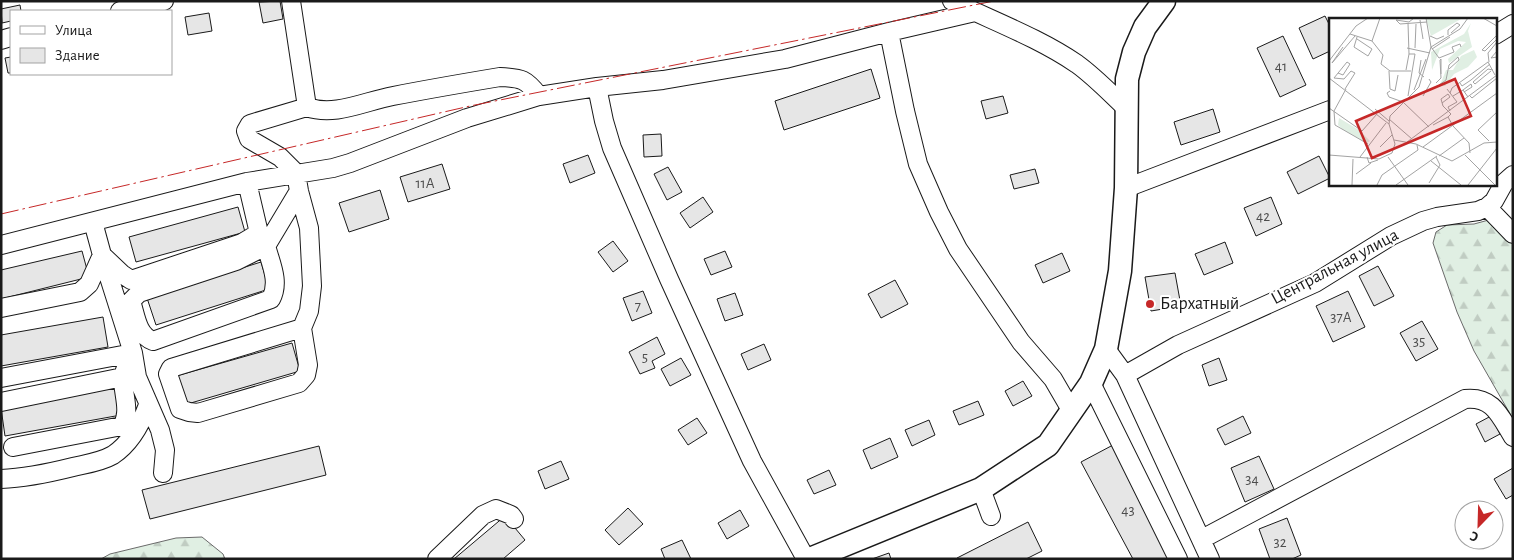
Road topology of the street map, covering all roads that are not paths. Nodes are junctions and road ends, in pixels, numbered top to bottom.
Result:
1 (164, 1) edge
2 (291, 1) edge
3 (952, 1) edge
4 (1164, 1) edge
5 (124, 10) edge
6 (975, 12) junction
7 (1513, 24) edge
8 (889, 32) junction
9 (1496, 34) edge
10 (597, 87) junction
11 (539, 96) junction
12 (306, 107) junction
13 (1126, 108) junction
14 (1329, 110) edge
15 (296, 173) junction
16 (1513, 175) edge
17 (247, 182) junction
18 (1126, 188) junction
19 (299, 191) junction
20 (1487, 207) junction
21 (93, 222) junction
22 (1513, 234) edge
23 (1, 245) edge
24 (266, 246) junction
25 (102, 255) junction
26 (1, 308) edge
27 (302, 328) junction
28 (1106, 349) junction
29 (132, 353) junction
30 (1125, 375) junction
31 (123, 377) junction
32 (1094, 377) junction
33 (1, 378) edge
34 (1, 402) edge
35 (148, 406) junction
36 (1071, 410) junction
37 (1513, 437) edge
38 (13, 447) dead end
39 (164, 473) dead end
40 (1, 479) edge
41 (981, 489) junction
42 (991, 516) dead end
43 (514, 519) dead end
44 (1202, 539) junction
45 (437, 559) edge
46 (806, 559) edge
47 (810, 559) edge
48 (1178, 559) edge
49 (1210, 559) edge

1 - 5 street
2 - 12 street
3 - 6 street
4 - 13 main road
6 - 8 street
6 - 13 street
7 - 9 street
8 - 10 street
8 - 36 street
10 - 11 street
10 - 46 street
11 - 12 street
11 - 15 street
12 - 15 street
13 - 18 main road
14 - 18 street
15 - 17 street
15 - 19 street
16 - 20 street
17 - 21 street
17 - 25 street
18 - 28 main road
19 - 24 street
19 - 27 street
20 - 22 street
20 - 30 street, Центральная улица
21 - 23 street
21 - 25 street
24 - 24 street
25 - 26 street
25 - 29 street
27 - 27 street
28 - 30 street
28 - 32 main road
29 - 31 street
29 - 33 street
29 - 35 street
30 - 44 street
31 - 34 street
31 - 38 street
32 - 36 main road
32 - 48 street
35 - 39 street
35 - 40 street
36 - 41 main road
37 - 44 street
41 - 42 street
41 - 47 main road
43 - 45 street
44 - 49 street

